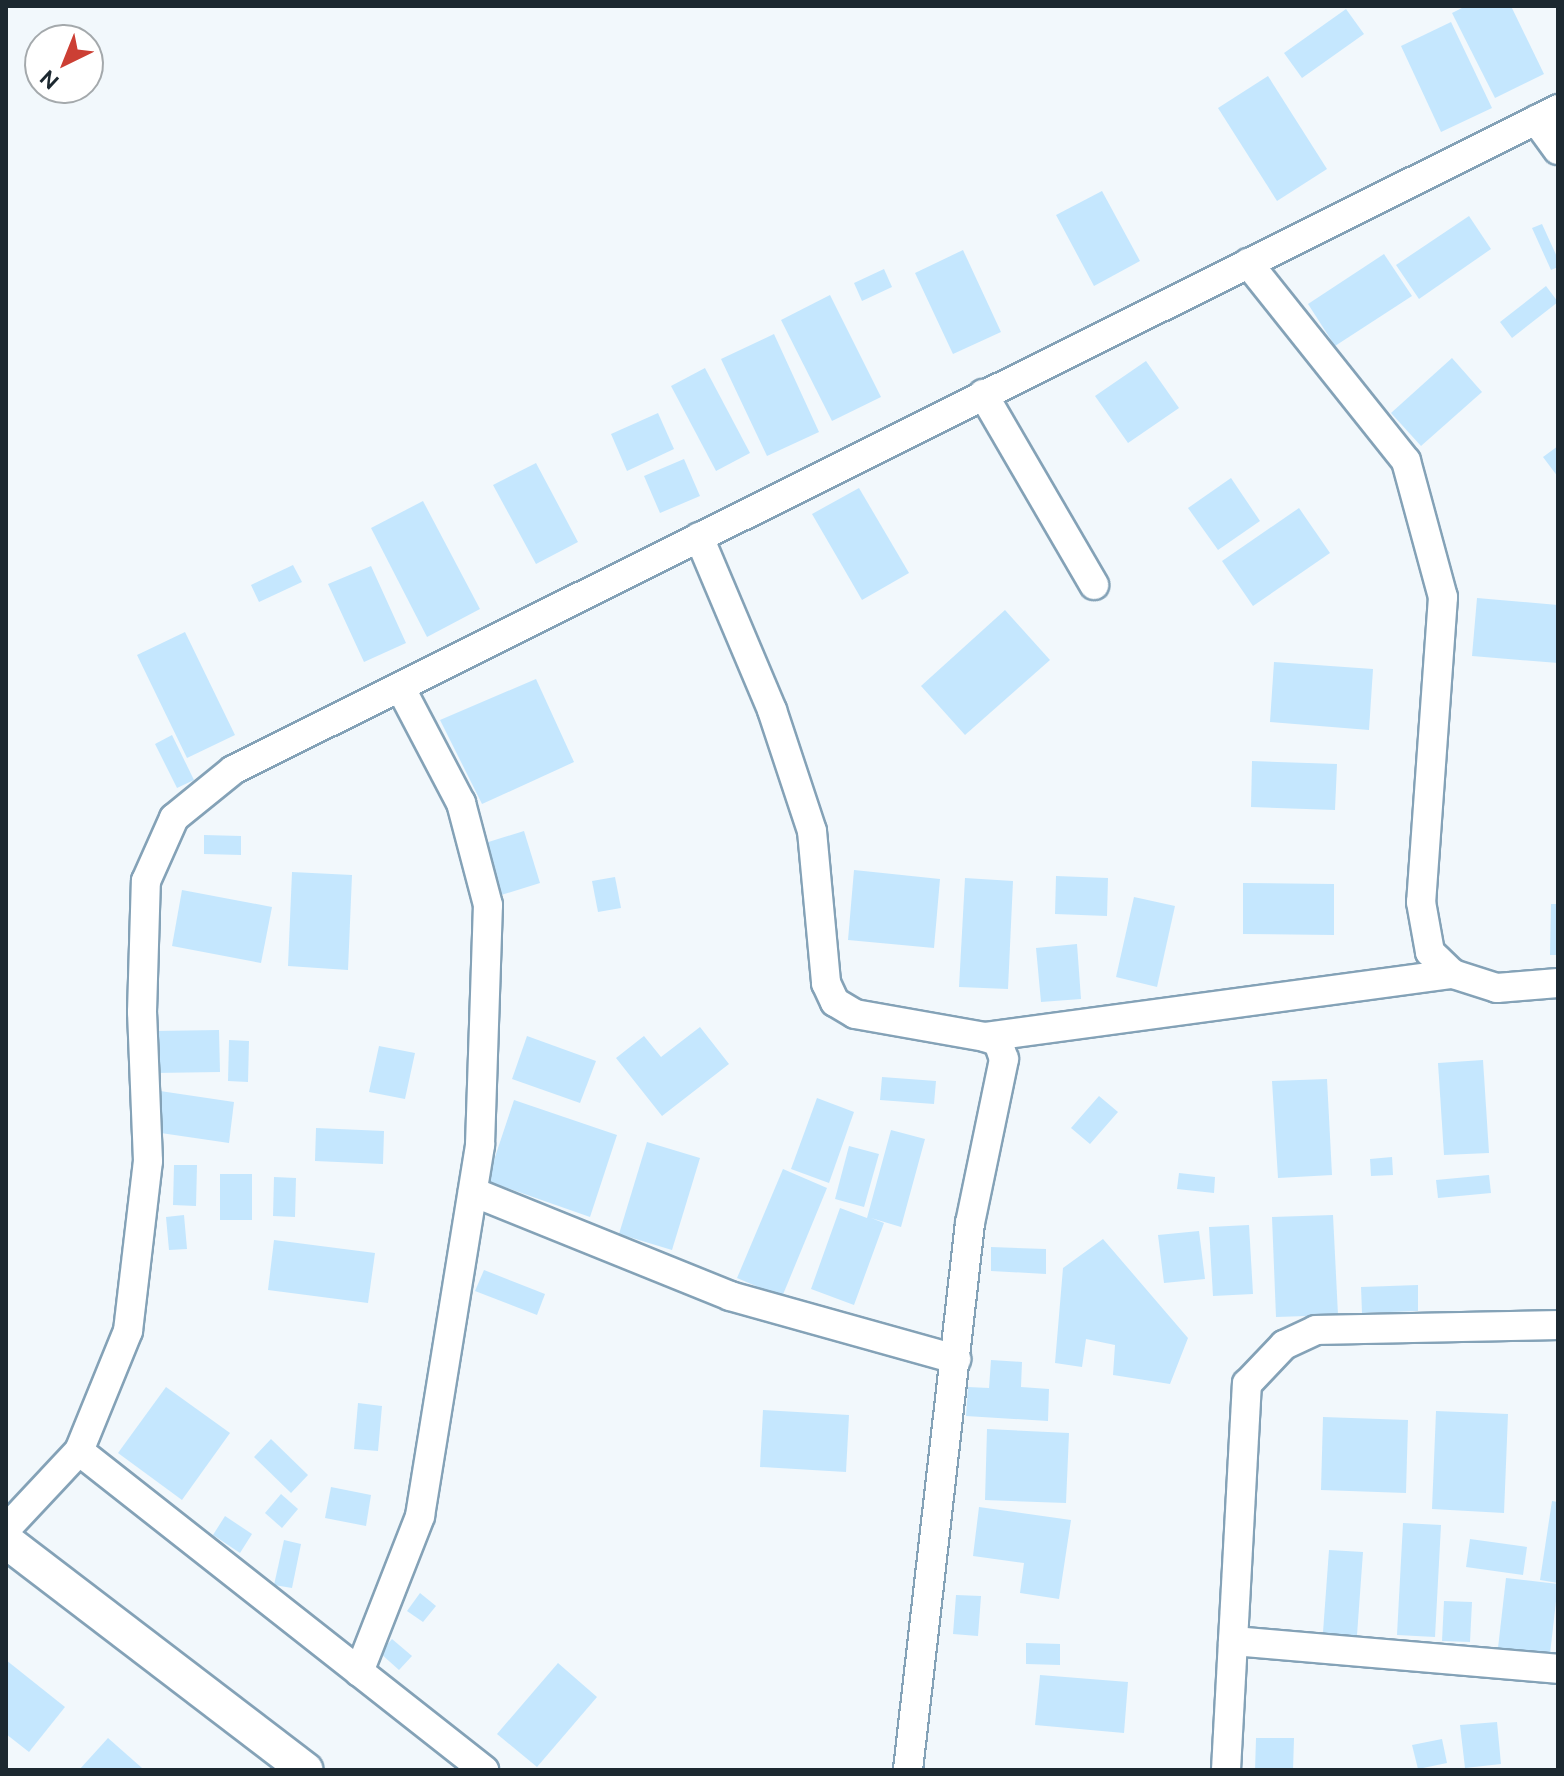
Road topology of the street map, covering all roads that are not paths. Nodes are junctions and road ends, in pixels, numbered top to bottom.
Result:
1 (1547, 115) edge
2 (1558, 150) edge
3 (1248, 263) junction
4 (983, 394) junction
5 (699, 537) junction
6 (1094, 585) dead end
7 (400, 687) junction
8 (1453, 974) junction
9 (1558, 983) edge
10 (985, 1037) junction
11 (473, 1192) junction
12 (1558, 1325) edge
13 (956, 1359) junction
14 (79, 1451) junction
15 (6, 1529) edge
16 (6, 1541) edge
17 (1233, 1641) junction
18 (1558, 1669) edge
19 (359, 1672) junction
20 (305, 1770) edge
21 (484, 1770) edge
22 (908, 1770) edge
23 (1226, 1770) edge

1 - 2 street
1 - 3 street
3 - 4 street
3 - 8 street
4 - 5 street
4 - 6 street
5 - 7 street
5 - 10 street
7 - 11 street
7 - 14 street
8 - 9 street
8 - 10 street
10 - 13 street
11 - 13 street
11 - 19 street
12 - 17 street
13 - 22 street
14 - 15 street
14 - 19 street
16 - 20 street
17 - 18 street
17 - 23 street
19 - 21 street

